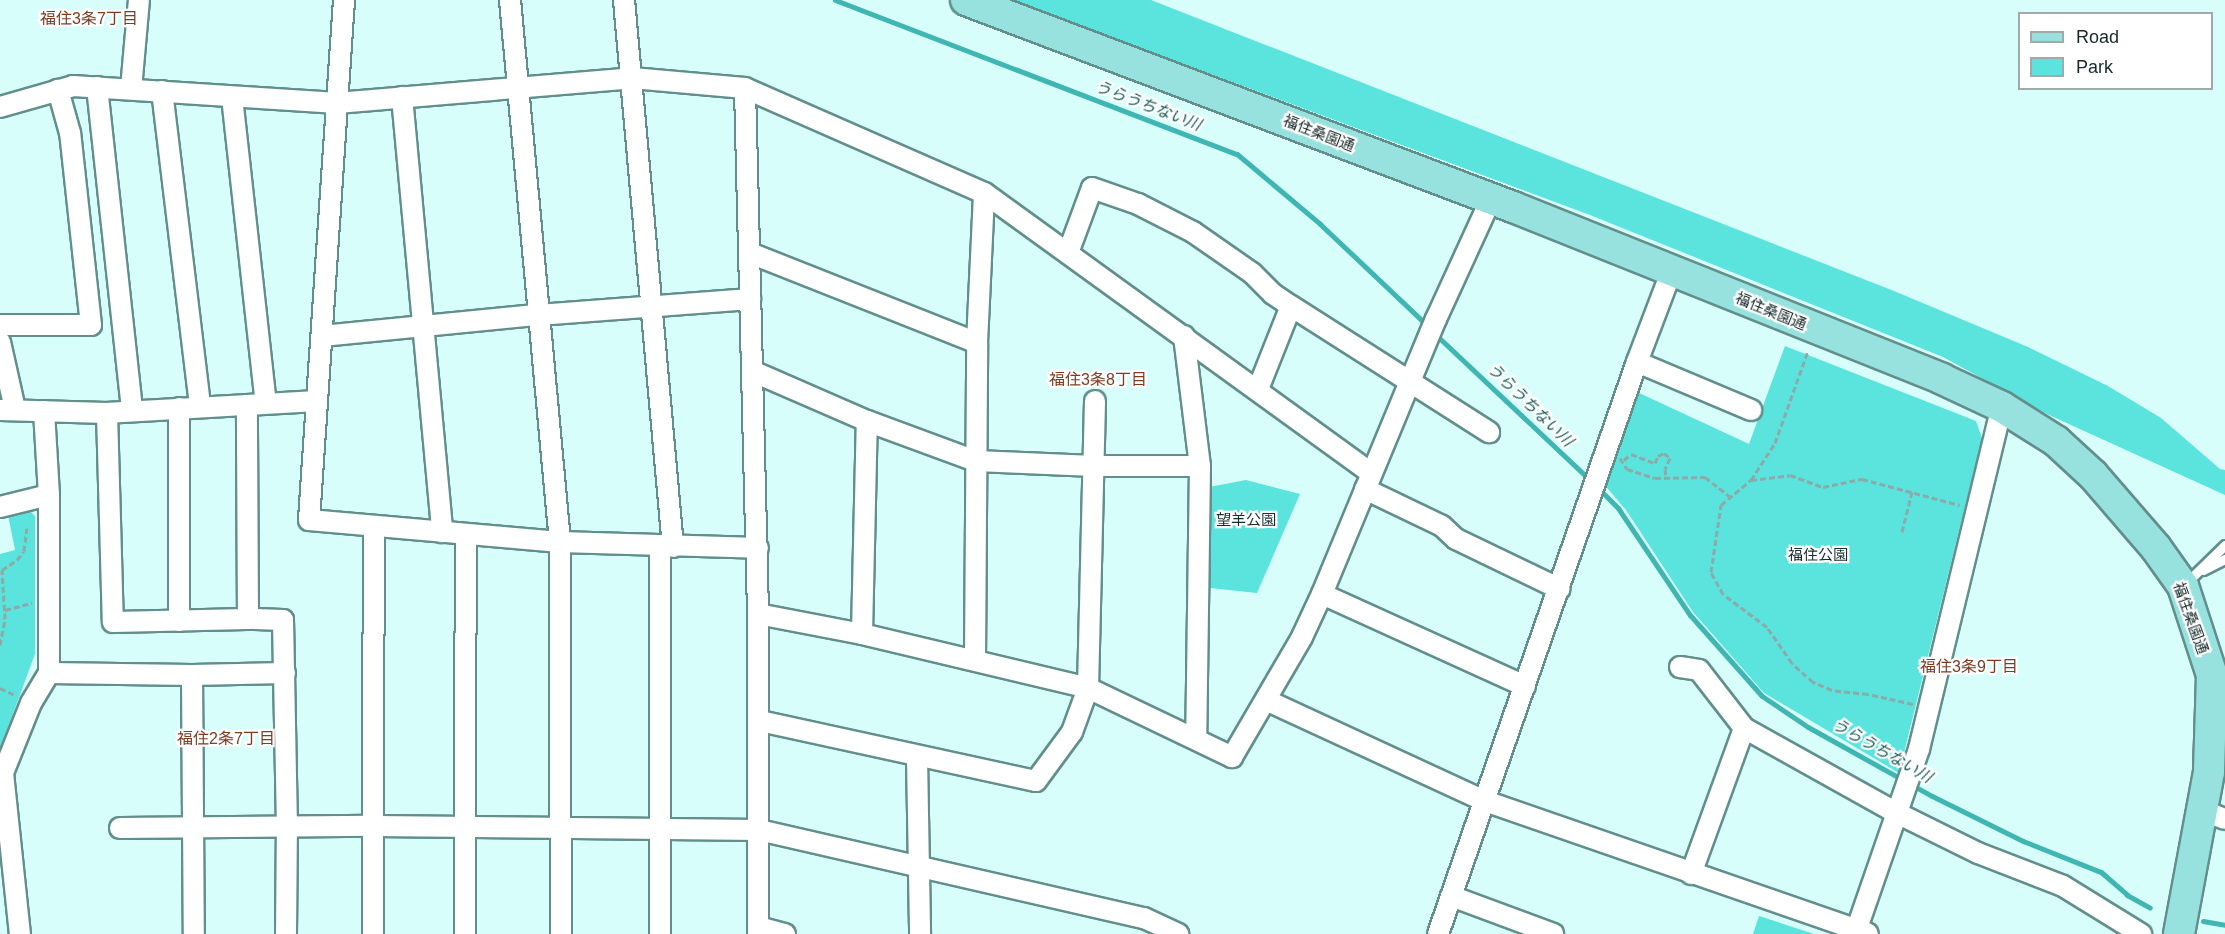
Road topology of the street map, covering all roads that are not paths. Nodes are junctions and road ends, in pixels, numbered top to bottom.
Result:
1 (139, 0) edge
2 (344, 0) edge
3 (510, 0) edge
4 (624, 0) edge
5 (966, 0) edge
6 (632, 78) junction
7 (97, 87) junction
8 (518, 87) junction
9 (745, 88) junction
10 (131, 89) junction
11 (58, 90) junction
12 (162, 91) junction
13 (402, 97) junction
14 (232, 98) junction
15 (337, 103) junction
16 (0, 107) edge
17 (984, 193) junction
18 (1491, 199) junction
19 (750, 254) junction
20 (1068, 254) junction
21 (1672, 270) junction
22 (750, 299) junction
23 (650, 306) junction
24 (1290, 306) junction
25 (538, 315) junction
26 (0, 325) edge
27 (423, 327) junction
28 (322, 336) junction
29 (1184, 336) junction
30 (0, 342) edge
31 (977, 344) junction
32 (1637, 362) junction
33 (752, 371) junction
34 (1410, 382) junction
35 (1258, 390) junction
36 (317, 401) junction
37 (1095, 401) dead end
38 (256, 404) junction
39 (200, 407) junction
40 (2002, 407) junction
41 (179, 408) junction
42 (8, 410) edge
43 (132, 410) junction
44 (1751, 410) dead end
45 (44, 411) junction
46 (107, 412) junction
47 (867, 421) junction
48 (1489, 432) dead end
49 (976, 461) junction
50 (1094, 466) junction
51 (1200, 466) junction
52 (1368, 481) junction
53 (49, 495) junction
54 (0, 507) edge
55 (374, 526) junction
56 (442, 532) junction
57 (466, 535) junction
58 (560, 542) junction
59 (2225, 544) edge
60 (667, 546) junction
61 (758, 548) junction
62 (2225, 560) edge
63 (2190, 579) junction
64 (1560, 589) junction
65 (1322, 594) junction
66 (758, 614) junction
67 (248, 619) junction
68 (179, 621) junction
69 (862, 634) junction
70 (975, 660) junction
71 (1680, 667) dead end
72 (49, 673) junction
73 (285, 673) junction
74 (192, 675) junction
75 (1525, 686) junction
76 (1088, 688) junction
77 (1266, 700) junction
78 (760, 721) junction
79 (1744, 728) junction
80 (1196, 739) junction
81 (917, 757) junction
82 (1485, 801) junction
83 (1897, 813) junction
84 (2214, 815) edge
85 (374, 826) junction
86 (193, 827) junction
87 (464, 827) junction
88 (120, 828) dead end
89 (287, 828) junction
90 (561, 828) junction
91 (661, 828) junction
92 (759, 830) junction
93 (917, 865) junction
94 (1691, 874) junction
95 (1451, 896) junction
96 (758, 930) edge
97 (1860, 933) edge
98 (20, 934) edge
99 (194, 934) edge
100 (286, 934) edge
101 (373, 934) edge
102 (465, 934) edge
103 (561, 934) edge
104 (660, 934) edge
105 (786, 934) edge
106 (920, 934) edge
107 (1178, 934) edge
108 (1438, 934) edge
109 (1553, 934) edge
110 (2141, 934) edge
111 (2179, 934) edge

1 - 10 street
2 - 15 street
3 - 8 street
4 - 6 street
5 - 18 main road, 福住桑園通
6 - 8 street
6 - 9 street
6 - 23 street
7 - 10 street
7 - 11 street
7 - 43 street
8 - 13 street
8 - 25 street
9 - 17 street
9 - 19 street
10 - 12 street
11 - 16 street
11 - 26 street
12 - 14 street
12 - 39 street
13 - 15 street
13 - 27 street
14 - 15 street
14 - 38 street
15 - 28 street
17 - 20 street
17 - 31 street
18 - 21 main road, 福住桑園通
18 - 34 street
19 - 22 street
19 - 31 street
20 - 24 street
20 - 29 street
21 - 32 street
21 - 40 main road, 福住桑園通
22 - 23 street
22 - 33 street
23 - 25 street
23 - 60 street
24 - 34 street
24 - 35 street
25 - 27 street
25 - 58 street
27 - 28 street
27 - 56 street
28 - 36 street
29 - 35 street
29 - 51 street
30 - 42 street
31 - 49 street
32 - 44 street
32 - 64 street
33 - 47 street
33 - 61 street
34 - 48 street
34 - 52 street
35 - 52 street
36 - 38 street
36 - 55 street
37 - 50 street
38 - 39 street
38 - 67 street
39 - 41 street
40 - 63 main road, 福住桑園通
40 - 83 street
41 - 43 street
41 - 68 street
42 - 45 street
43 - 46 street
45 - 46 street
45 - 53 street
46 - 68 street
47 - 49 street
47 - 69 street
49 - 50 street
49 - 70 street
50 - 51 street
50 - 76 street
51 - 80 street
52 - 64 street
52 - 65 street
53 - 54 street
53 - 72 street
55 - 56 street
55 - 85 street
56 - 57 street
57 - 58 street
57 - 87 street
58 - 60 street
58 - 90 street
59 - 63 lane
60 - 61 street
60 - 91 street
61 - 66 street
62 - 63 lane
63 - 84 main road, 福住桑園通
64 - 75 street
65 - 75 street
65 - 77 street
66 - 69 street
66 - 78 street
67 - 68 street
67 - 73 street
69 - 70 street
70 - 76 street
71 - 79 street
72 - 74 street
72 - 98 street
73 - 74 street
73 - 89 street
74 - 86 street
75 - 82 street
76 - 80 street
76 - 81 street
77 - 80 street
77 - 82 street
78 - 81 street
78 - 92 street
79 - 83 street
79 - 94 street
81 - 93 street
82 - 94 street
82 - 95 street
83 - 97 street
83 - 110 street
84 - 111 main road, 福住桑園通
85 - 87 street
85 - 89 street
85 - 101 street
86 - 88 street
86 - 89 street
86 - 99 street
87 - 90 street
87 - 102 street
89 - 100 street
90 - 91 street
90 - 103 street
91 - 92 street
91 - 104 street
92 - 93 street
92 - 96 street
93 - 106 street
93 - 107 street
94 - 97 street
95 - 108 street
95 - 109 street
96 - 105 street

